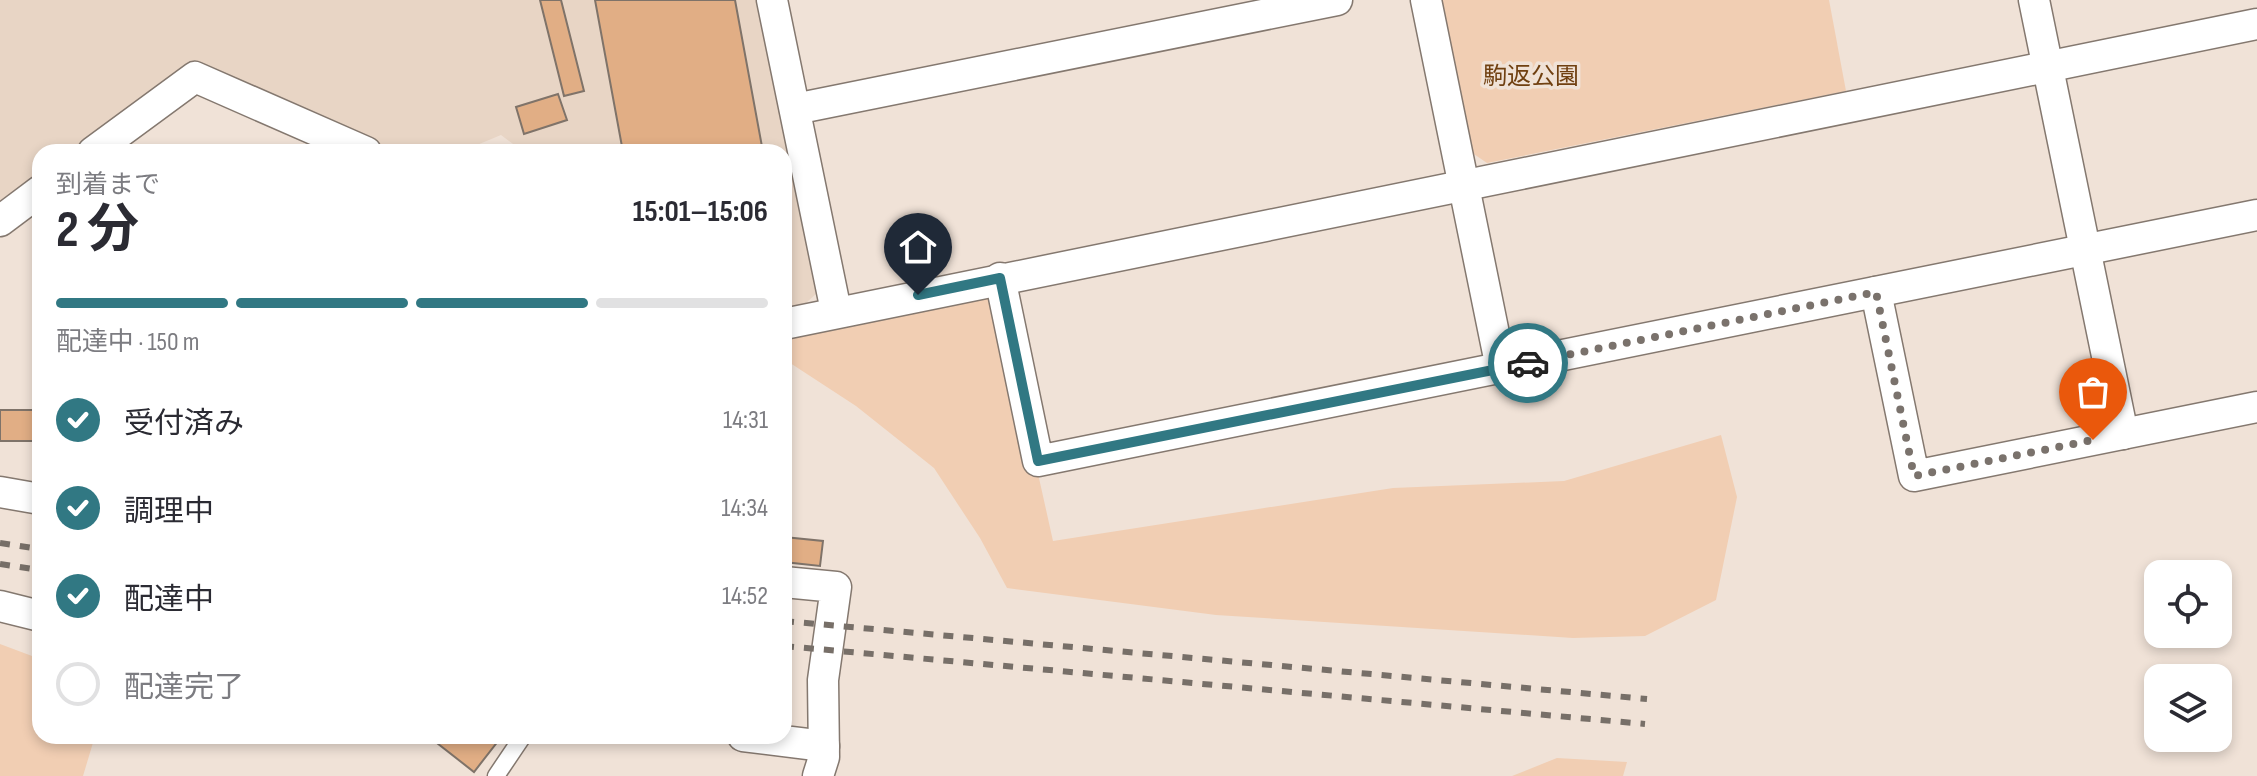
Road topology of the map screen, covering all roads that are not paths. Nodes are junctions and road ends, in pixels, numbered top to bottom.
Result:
1 (772, 0) edge
2 (1337, 0) edge
3 (1426, 0) edge
4 (2034, 0) edge
5 (2257, 24) edge
6 (2047, 66) junction
7 (795, 109) junction
8 (104, 144) edge
9 (348, 144) edge
10 (1464, 184) junction
11 (32, 197) edge
12 (2257, 215) edge
13 (0, 221) edge
14 (2085, 250) junction
15 (1000, 278) junction
16 (1876, 292) junction
17 (836, 311) junction
18 (792, 322) edge
19 (1501, 368) junction
20 (2257, 407) edge
21 (2123, 434) junction
22 (0, 492) edge
23 (32, 498) edge
24 (792, 583) edge
25 (0, 606) edge
26 (32, 614) edge
27 (792, 742) edge
28 (518, 744) edge
29 (824, 746) junction
30 (496, 776) edge
31 (818, 776) edge

1 - 7 street
2 - 7 street
3 - 10 street
4 - 6 street
5 - 6 street
6 - 10 street
6 - 14 street
7 - 17 street
8 - 9 street
10 - 15 street
10 - 19 street
11 - 13 street
12 - 14 street
14 - 16 street
14 - 21 street
15 - 17 street
15 - 19 street
16 - 19 street
16 - 21 street
17 - 18 street
20 - 21 street
22 - 23 street
24 - 29 street
25 - 26 street
27 - 29 street
28 - 30 lane
29 - 31 street

